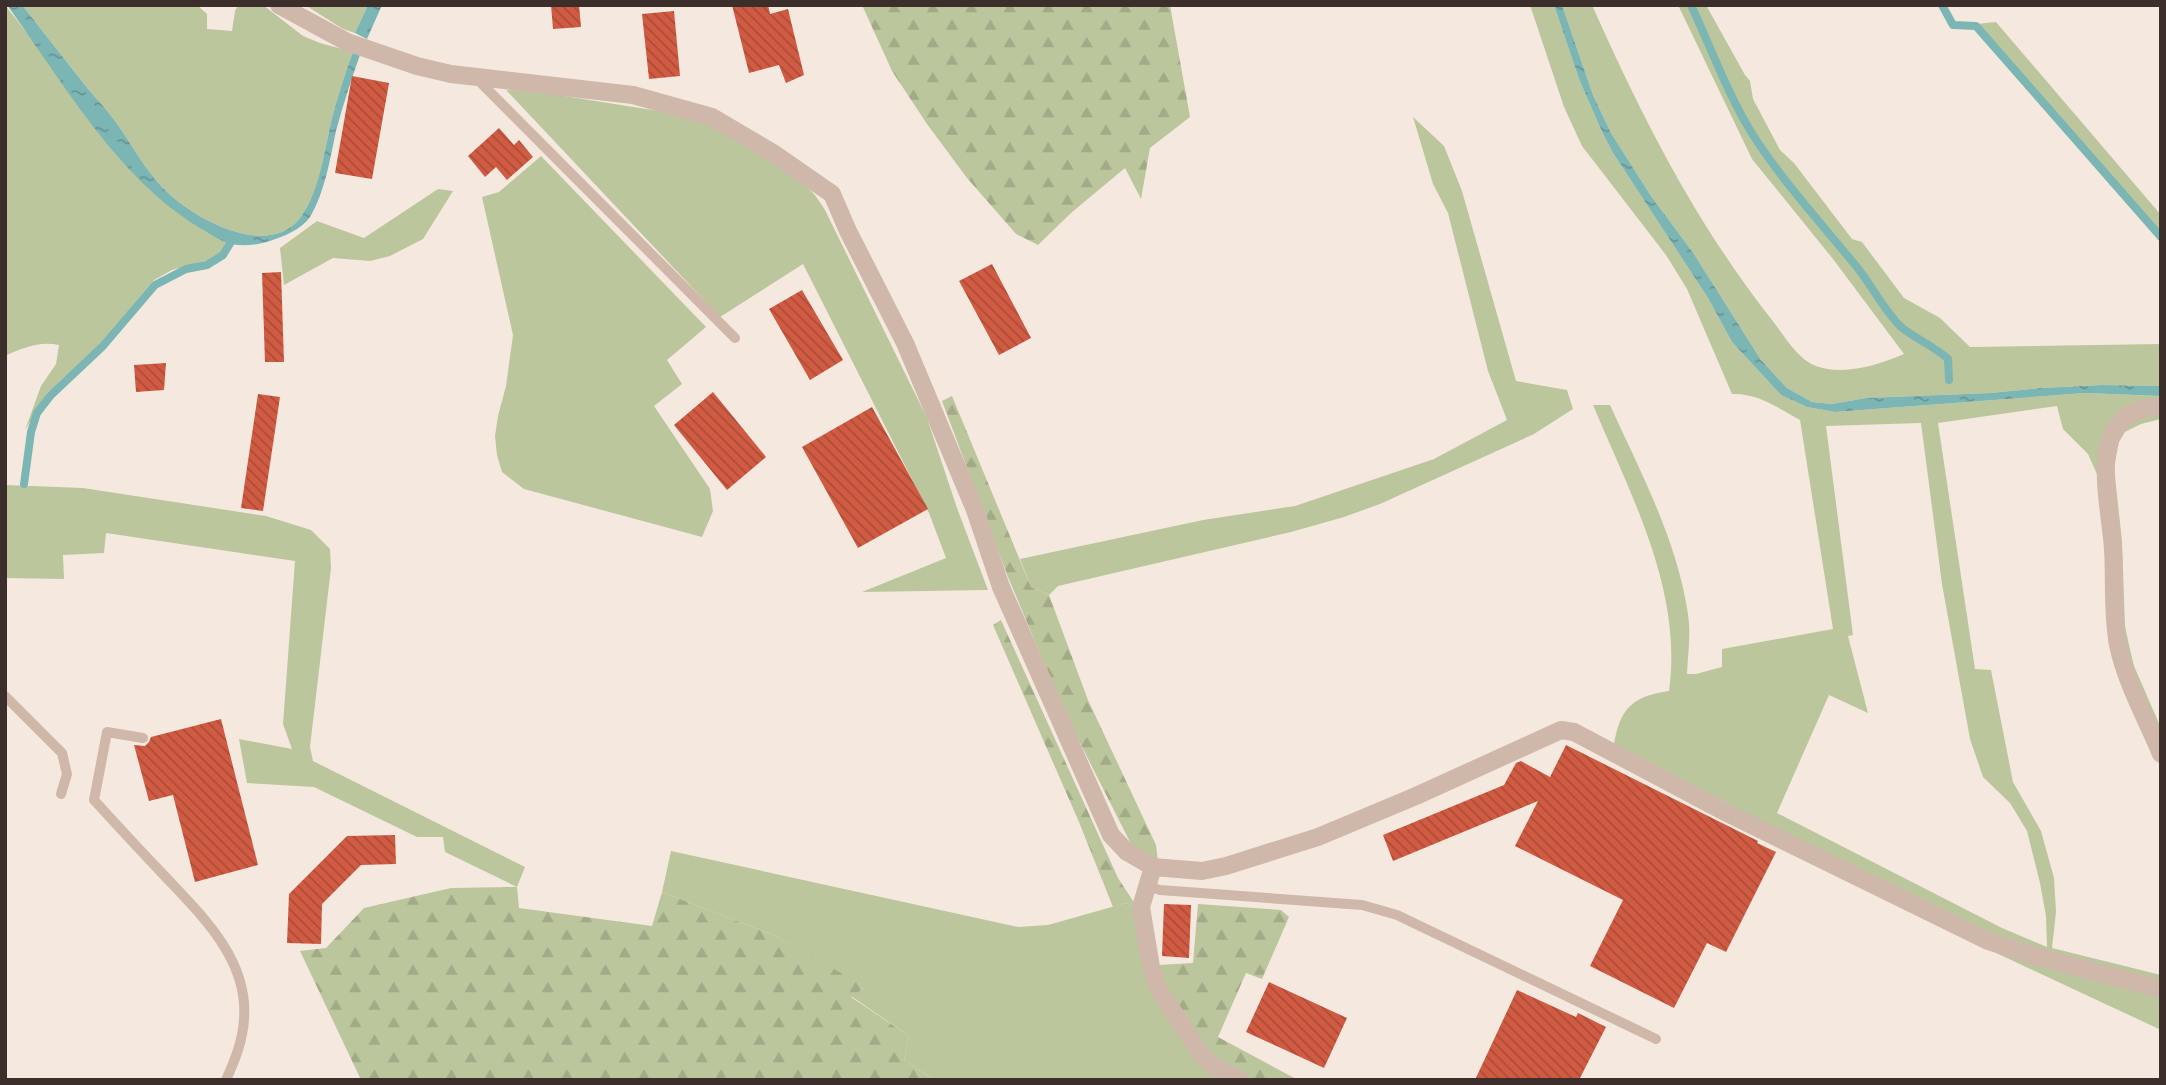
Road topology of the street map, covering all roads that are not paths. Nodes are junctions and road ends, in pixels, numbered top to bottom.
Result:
1 (279, 5) edge
2 (474, 76) junction
3 (735, 338) dead end
4 (2161, 407) edge
5 (5, 695) edge
6 (143, 738) dead end
7 (2161, 754) edge
8 (61, 794) dead end
9 (1153, 867) junction
10 (1147, 886) junction
11 (2161, 989) edge
12 (1656, 1039) dead end
13 (226, 1080) edge
14 (1240, 1080) edge

1 - 2 street
2 - 3 lane
2 - 9 street
4 - 7 street
5 - 8 lane
6 - 13 lane
9 - 10 street
9 - 11 street
10 - 12 lane
10 - 14 street

